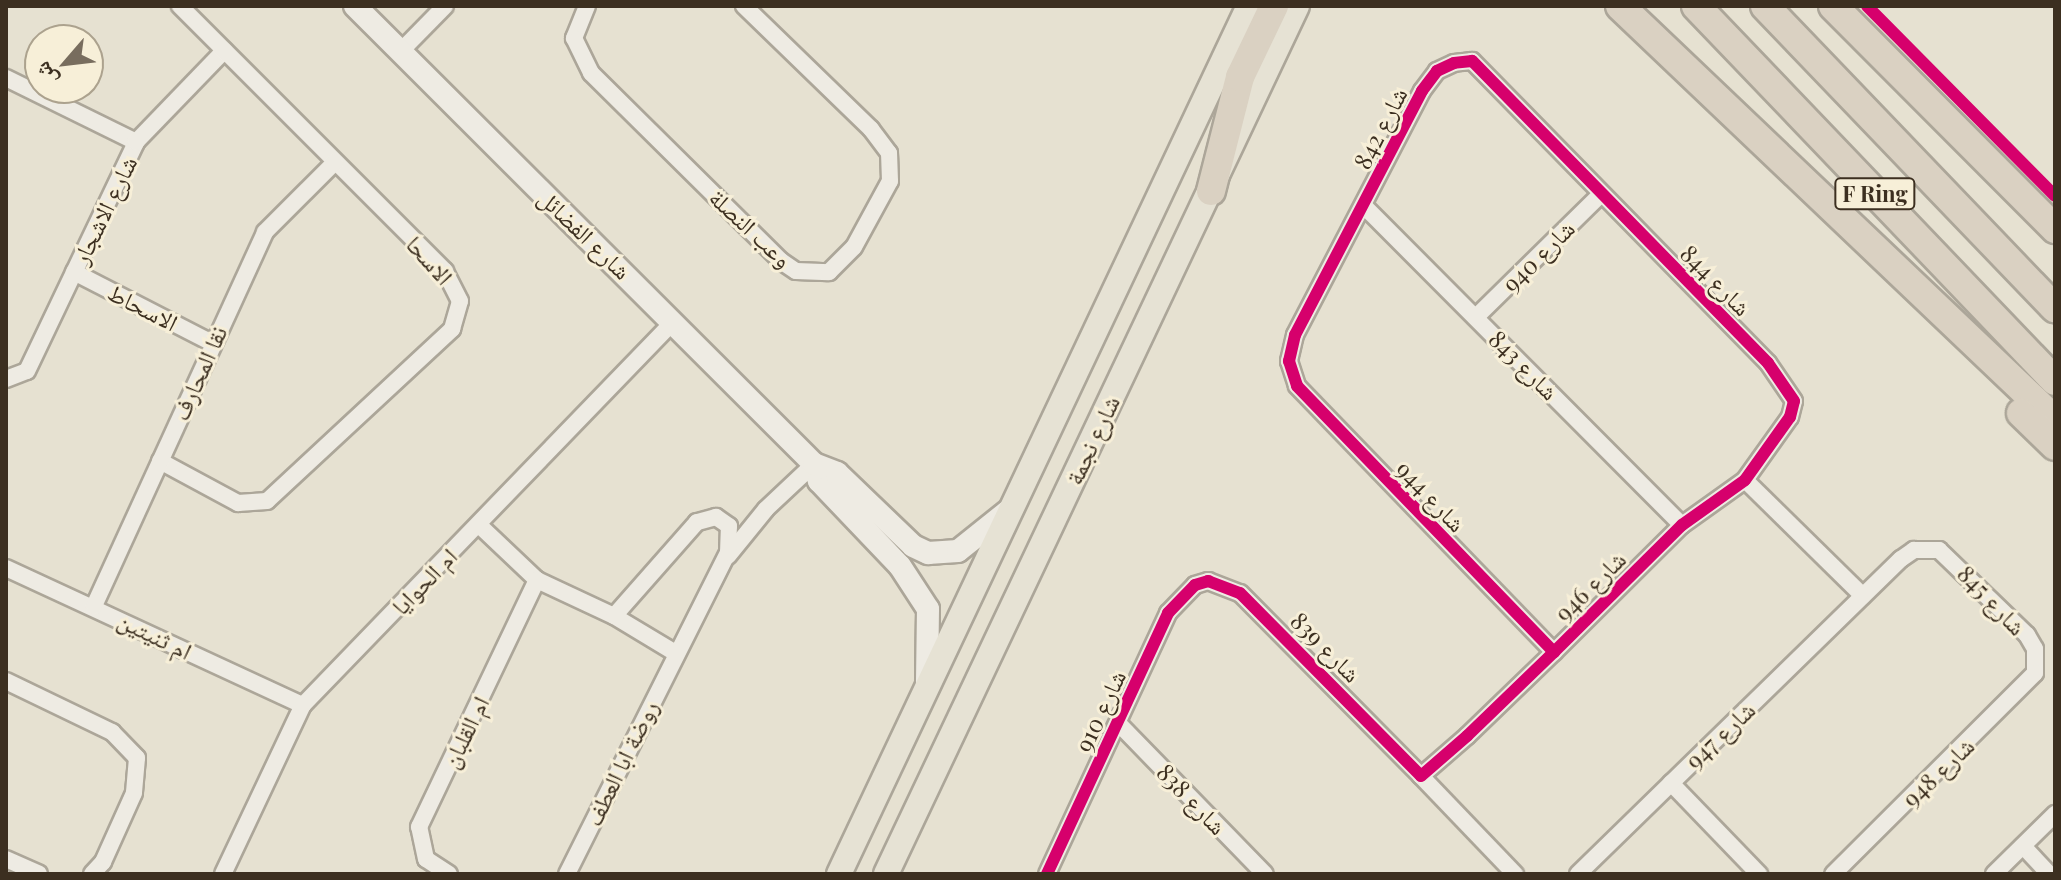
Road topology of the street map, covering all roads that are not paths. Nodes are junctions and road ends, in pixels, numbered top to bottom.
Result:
1 (180, 6) edge
2 (355, 6) edge
3 (445, 6) edge
4 (587, 6) edge
5 (744, 6) edge
6 (1249, 6) edge
7 (1274, 6) edge
8 (1297, 6) edge
9 (1620, 6) edge
10 (1696, 6) edge
11 (1765, 6) edge
12 (1833, 6) edge
13 (224, 51) junction
14 (400, 52) junction
15 (6, 78) edge
16 (136, 142) junction
17 (335, 162) junction
18 (1211, 191) junction
19 (1600, 195) junction
20 (1365, 207) junction
21 (2055, 231) edge
22 (74, 272) junction
23 (1907, 283) junction
24 (2055, 308) edge
25 (1476, 317) junction
26 (674, 321) junction
27 (212, 343) junction
28 (1289, 361) joint
29 (6, 379) edge
30 (2055, 381) edge
31 (1794, 401) joint
32 (2055, 420) edge
33 (2055, 446) edge
34 (160, 461) junction
35 (814, 464) junction
36 (1745, 480) junction
37 (1012, 507) junction
38 (479, 525) junction
39 (1682, 525) junction
40 (1930, 549) joint
41 (725, 560) junction
42 (6, 568) edge
43 (537, 580) junction
44 (1208, 581) joint
45 (1863, 596) junction
46 (94, 606) junction
47 (614, 616) junction
48 (674, 652) junction
49 (1554, 652) junction
50 (2037, 665) joint
51 (6, 681) edge
52 (927, 689) junction
53 (303, 705) junction
54 (1119, 724) junction
55 (1421, 776) junction
56 (1671, 783) junction
57 (2055, 814) edge
58 (2023, 846) junction
59 (6, 859) edge
60 (1592, 860) junction
61 (894, 867) edge
62 (39, 874) edge
63 (92, 874) edge
64 (223, 874) edge
65 (449, 874) edge
66 (567, 874) edge
67 (839, 874) edge
68 (1047, 874) edge
69 (1265, 874) edge
70 (1515, 874) edge
71 (1578, 874) edge
72 (1605, 874) edge
73 (1759, 874) edge
74 (1833, 874) edge
75 (1994, 874) edge
76 (2049, 874) edge

1 - 13 street, الاسحا
2 - 14 street, شارع الفضائل
3 - 14 street
4 - 5 street, وعب النصلة
6 - 37 main road, شارع نجمة
7 - 18 highway
8 - 18 main road, شارع نجمة
9 - 23 highway
10 - 30 highway, F Ring
11 - 24 highway, F Ring
12 - 21 highway
13 - 16 street, شارع الاشجار
13 - 17 street, الاسحا
14 - 26 street, شارع الفضائل
15 - 16 street
16 - 22 street, شارع الاشجار
17 - 27 street, نقا المحارف
17 - 34 street, الاسحا
18 - 61 main road, شارع نجمة
19 - 20 street, شارع 842
19 - 25 street, شارع 940
19 - 31 street, شارع 844
20 - 25 street, شارع 843
20 - 28 street, شارع 842
22 - 27 street, الاسحاط
22 - 29 street, شارع الاشجار
23 - 32 highway
23 - 33 highway
25 - 39 street, شارع 843
26 - 35 street, شارع الفضائل
26 - 38 street, ام الحوايا
27 - 34 street, نقا المحارف
28 - 49 street, شارع 944
31 - 36 street, شارع 946
34 - 46 street, نقا المحارف
35 - 37 street, شارع الفضائل
35 - 41 street
35 - 52 street, شارع الفضائل
36 - 39 street, شارع 946
36 - 45 street
37 - 52 main road, شارع نجمة
38 - 43 street
38 - 53 street, ام الحوايا
39 - 49 street, شارع 946
40 - 45 street, شارع 947
40 - 50 street, شارع 845
41 - 47 street, روضة ابا العطف
41 - 48 street, روضة ابا العطف
42 - 46 street, ام ثنيتين
43 - 47 street
43 - 65 street, ام القلبان
44 - 54 street, شارع 910
44 - 55 street, شارع 839
45 - 56 street, شارع 947
46 - 53 street, ام ثنيتين
47 - 48 street
48 - 66 street, روضة ابا العطف
49 - 55 street, شارع 946
50 - 74 street, شارع 948
51 - 63 street
52 - 67 main road, شارع نجمة
53 - 64 street, ام الحوايا
54 - 68 street, شارع 910
54 - 69 street, شارع 838
55 - 70 street
56 - 60 street, شارع 947
56 - 73 street
57 - 58 street
58 - 75 street
58 - 76 street
59 - 62 street
60 - 71 street, شارع 947
60 - 72 street

